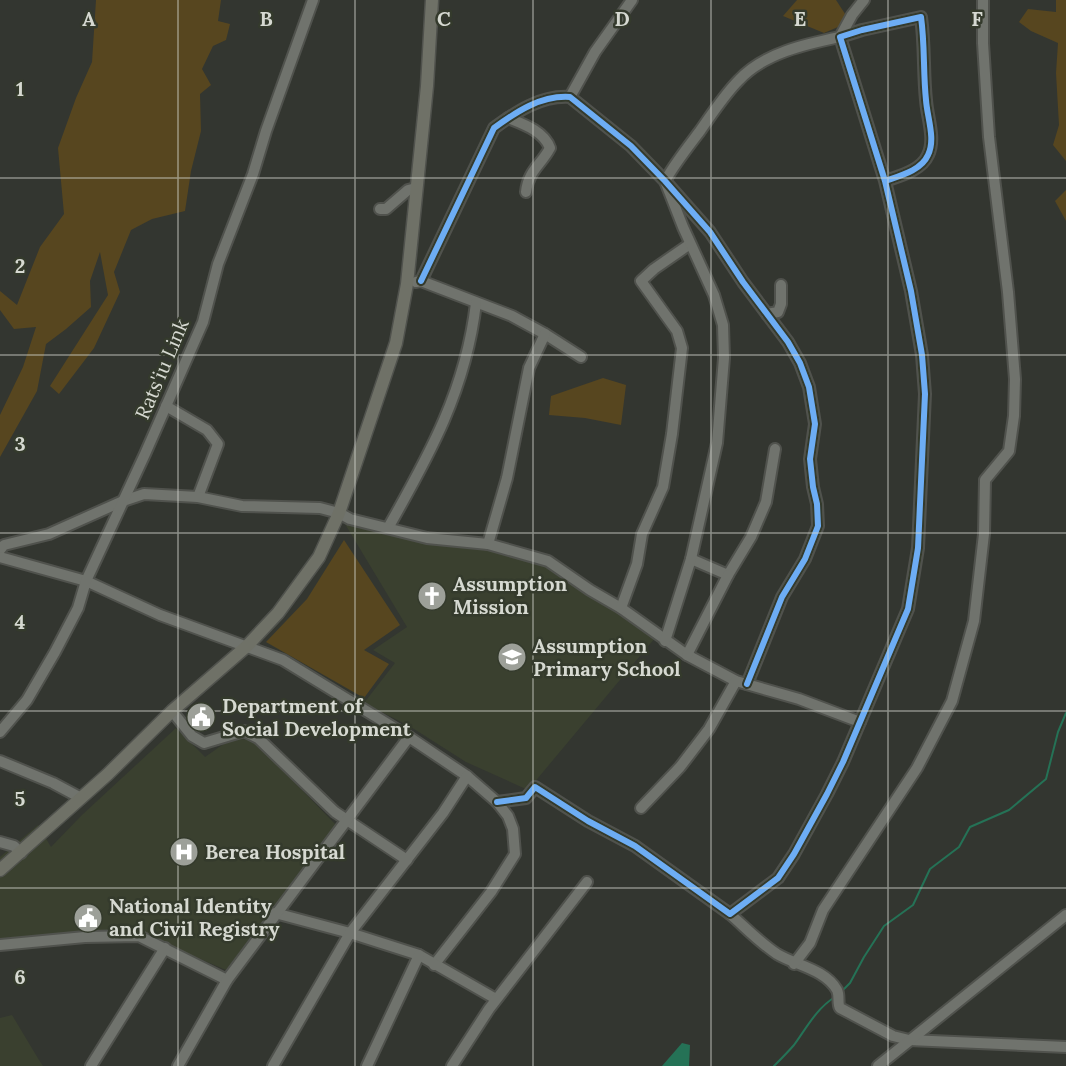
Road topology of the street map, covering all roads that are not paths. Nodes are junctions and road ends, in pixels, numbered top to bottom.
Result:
1 (313, 0) edge
2 (432, 0) edge
3 (632, 0) edge
4 (864, 0) edge
5 (983, 0) edge
6 (840, 37) junction
7 (570, 98) junction
8 (508, 118) junction
9 (665, 180) junction
10 (885, 181) junction
11 (416, 188) junction
12 (526, 192) dead end
13 (380, 209) dead end
14 (690, 244) junction
15 (421, 281) junction
16 (407, 284) junction
17 (781, 285) dead end
18 (476, 303) junction
19 (767, 314) junction
20 (545, 334) junction
21 (581, 357) dead end
22 (166, 406) junction
23 (775, 448) dead end
24 (198, 497) junction
25 (123, 501) junction
26 (339, 513) junction
27 (388, 528) junction
28 (488, 544) junction
29 (0, 550) edge
30 (0, 557) edge
31 (691, 559) junction
32 (728, 575) junction
33 (86, 581) junction
34 (621, 608) junction
35 (665, 641) junction
36 (247, 646) junction
37 (687, 655) junction
38 (742, 682) junction
39 (172, 711) junction
40 (860, 722) junction
41 (0, 732) edge
42 (409, 737) junction
43 (0, 761) edge
44 (467, 776) junction
45 (81, 798) junction
46 (498, 802) junction
47 (640, 808) dead end
48 (347, 820) junction
49 (0, 842) edge
50 (21, 853) junction
51 (407, 860) junction
52 (0, 870) edge
53 (587, 882) dead end
54 (275, 913) junction
55 (730, 914) junction
56 (1066, 915) edge
57 (350, 933) junction
58 (0, 945) edge
59 (165, 948) junction
60 (419, 956) junction
61 (794, 964) junction
62 (434, 965) junction
63 (227, 980) junction
64 (496, 999) junction
65 (909, 1040) junction
66 (1066, 1047) edge
67 (91, 1066) edge
68 (178, 1066) edge
69 (273, 1066) edge
70 (368, 1066) edge
71 (452, 1066) edge
72 (878, 1066) edge

1 - 22 street, Rats'iu Link
2 - 11 main road
3 - 7 street
4 - 6 street
5 - 61 street
6 - 9 street
6 - 10 street
6 - 10 street
7 - 8 street
7 - 9 street
8 - 12 street
8 - 15 street
9 - 14 street
9 - 19 street
10 - 40 street
11 - 13 street
11 - 16 main road
14 - 31 street
14 - 34 street
15 - 16 street
15 - 18 street
16 - 26 main road
17 - 19 street
18 - 20 street
18 - 27 street
19 - 38 street
20 - 21 street
20 - 28 street
22 - 24 street
22 - 25 street, Rats'iu Link
23 - 32 street
24 - 25 street
24 - 26 street
25 - 29 street
25 - 33 street, Rats'iu Link
26 - 27 street
26 - 36 main road
27 - 28 street
28 - 34 street
30 - 33 street
31 - 32 street
31 - 35 street
32 - 37 street
33 - 36 street
33 - 41 street, Rats'iu Link
34 - 35 street
35 - 37 street
36 - 39 main road
36 - 42 street
37 - 38 street
38 - 40 street
38 - 47 street
39 - 45 main road
39 - 48 street
40 - 55 street
42 - 44 street
42 - 48 street
43 - 45 street
44 - 46 street
44 - 51 street
45 - 50 main road
46 - 55 street
46 - 62 street
48 - 51 street
48 - 54 street
49 - 50 street
50 - 52 main road
51 - 57 street
53 - 64 street
54 - 57 street
54 - 63 street
55 - 61 street
56 - 65 street
57 - 60 street
57 - 69 street
58 - 59 street
59 - 63 street
59 - 67 street
60 - 62 street
60 - 70 street
61 - 65 street
62 - 64 street
63 - 68 street
64 - 71 street
65 - 66 street
65 - 72 street

